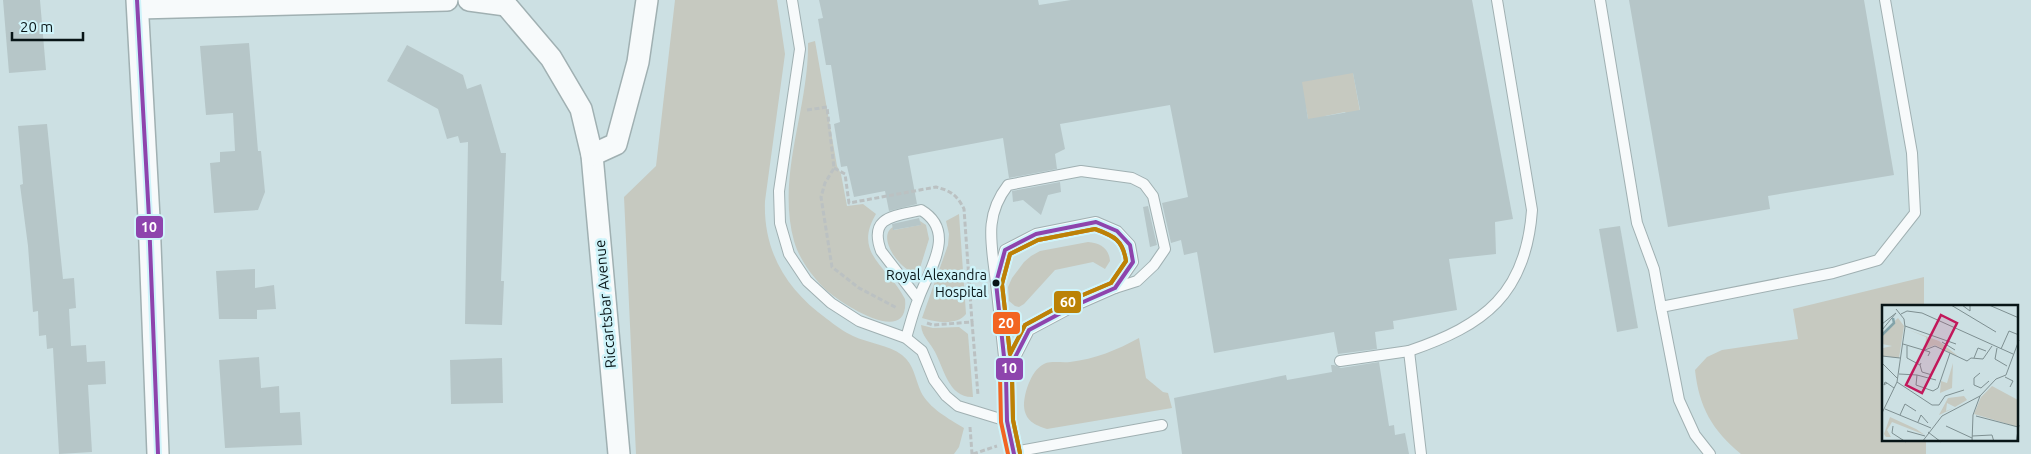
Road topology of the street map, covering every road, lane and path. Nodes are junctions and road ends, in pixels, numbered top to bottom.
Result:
1 (446, 0) edge
2 (469, 0) edge
3 (647, 0) edge
4 (792, 0) edge
5 (1600, 0) edge
6 (1885, 0) edge
7 (1500, 1) edge
8 (506, 3) edge
9 (137, 4) edge
10 (592, 154) junction
11 (834, 168) dead end
12 (866, 201) dead end
13 (996, 283) junction
14 (1116, 288) junction
15 (918, 299) junction
16 (1660, 306) junction
17 (906, 338) junction
18 (1409, 351) junction
19 (1340, 361) dead end
20 (1006, 375) junction
21 (1007, 421) junction
22 (1162, 425) dead end
23 (1010, 438) junction
24 (1014, 453) edge
25 (158, 454) edge
26 (619, 454) edge
27 (973, 454) edge
28 (1420, 454) edge
29 (1710, 454) edge

1 - 9 street
2 - 8 street, Riccartsbar Avenue
3 - 10 street
4 - 17 lane
5 - 16 lane
6 - 16 lane
7 - 18 lane
8 - 10 street, Riccartsbar Avenue
9 - 25 street
10 - 26 street, Riccartsbar Avenue
11 - 12 path
13 - 14 lane
13 - 14 lane
13 - 20 lane
14 - 20 lane
15 - 15 lane
15 - 17 lane
16 - 29 lane
17 - 21 lane
18 - 19 lane
18 - 28 lane
20 - 21 lane
21 - 23 lane
22 - 24 lane
23 - 24 lane
23 - 27 path

